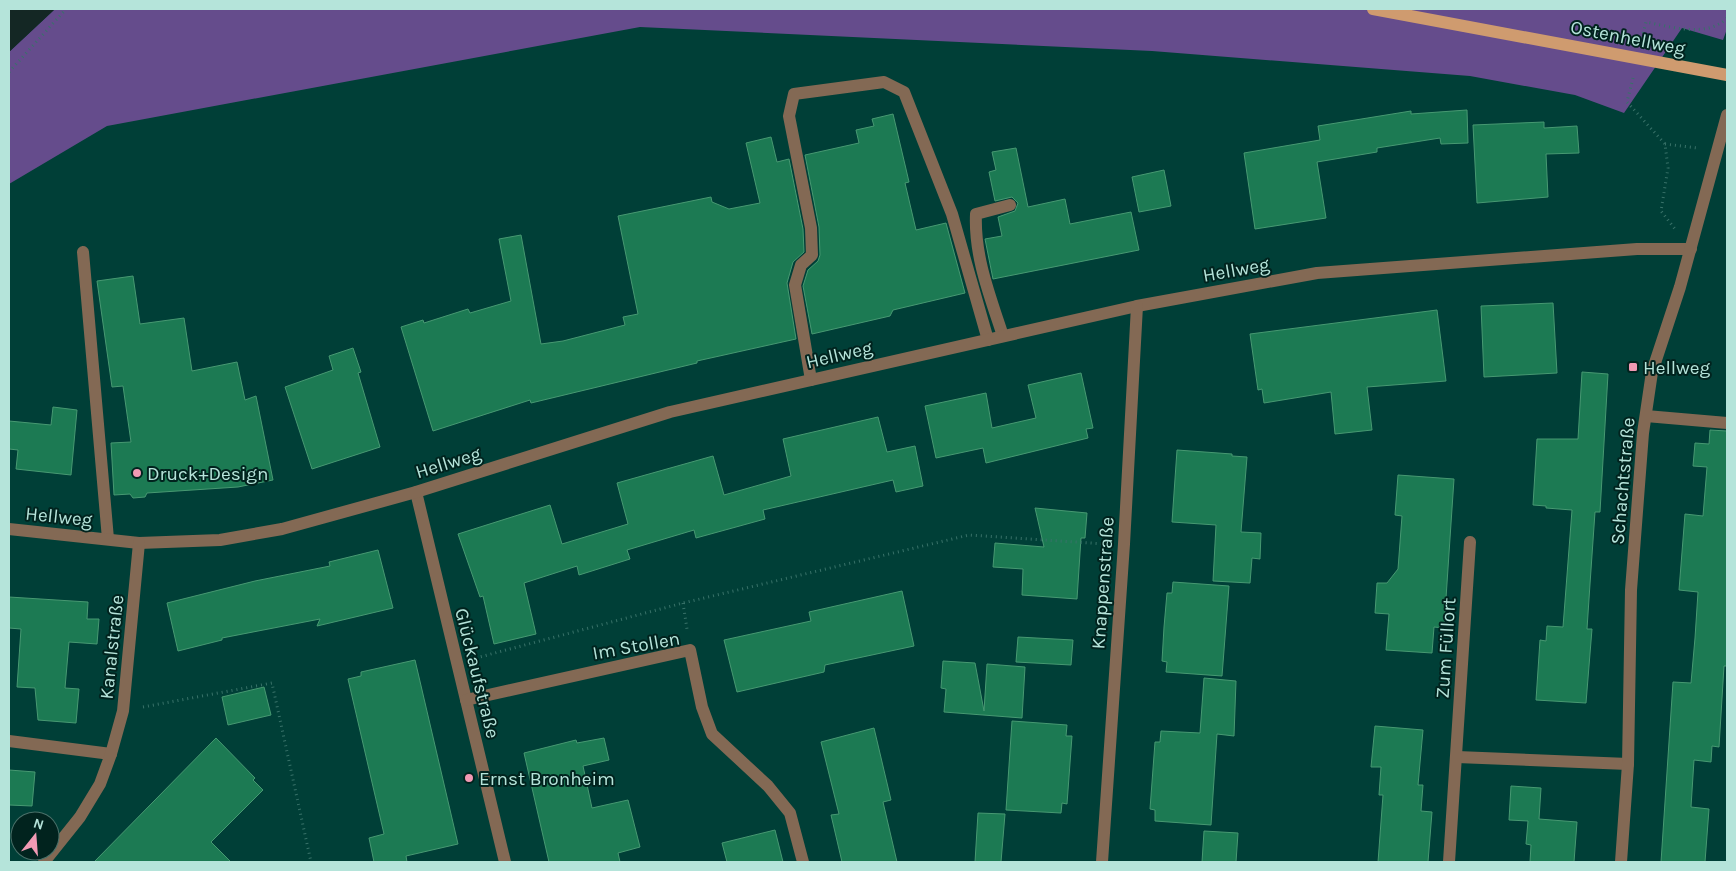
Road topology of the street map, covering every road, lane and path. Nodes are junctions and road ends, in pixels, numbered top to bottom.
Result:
1 (66, 9) edge
2 (1374, 9) edge
3 (1727, 18) edge
4 (1638, 58) junction
5 (9, 72) edge
6 (1727, 75) edge
7 (1727, 115) edge
8 (1010, 205) dead end
9 (1691, 249) junction
10 (83, 252) dead end
11 (1137, 306) junction
12 (1003, 336) junction
13 (988, 340) junction
14 (811, 380) junction
15 (1646, 416) junction
16 (1727, 423) edge
17 (416, 492) junction
18 (9, 529) edge
19 (108, 539) junction
20 (1470, 542) dead end
21 (140, 543) junction
22 (1124, 544) junction
23 (683, 603) junction
24 (690, 650) junction
25 (456, 663) junction
26 (466, 700) junction
27 (123, 711) junction
28 (9, 741) edge
29 (111, 754) junction
30 (1457, 756) junction
31 (1628, 764) junction
32 (44, 862) edge
33 (312, 862) edge
34 (505, 862) edge
35 (803, 862) edge
36 (1102, 862) edge
37 (1449, 862) edge
38 (1621, 862) edge

1 - 5 path
2 - 4 main road, Ostenhellweg
3 - 4 path
4 - 6 main road, Ostenhellweg
4 - 9 path
7 - 9 street, Schachtstraße
8 - 12 street
9 - 11 street, Hellweg
9 - 15 street, Schachtstraße
10 - 19 street
11 - 12 street, Hellweg
11 - 22 street, Knappenstraße
12 - 13 street, Hellweg
13 - 14 street, Hellweg
13 - 14 street
14 - 17 street, Hellweg
15 - 16 street
15 - 31 street, Schachtstraße
17 - 21 street, Hellweg
17 - 25 street, Glückaufstraße
18 - 19 street, Hellweg
19 - 21 street, Hellweg
20 - 30 street, Zum Füllort
21 - 27 street, Kanalstraße
22 - 23 path
22 - 36 street, Knappenstraße
23 - 24 path
23 - 25 path
24 - 26 street, Im Stollen
24 - 35 street, Im Stollen
25 - 26 street, Glückaufstraße
26 - 34 street, Glückaufstraße
27 - 29 street, Kanalstraße
27 - 33 path
28 - 29 street
29 - 32 street, Kanalstraße
30 - 31 street
30 - 37 street, Zum Füllort
31 - 38 street, Schachtstraße

